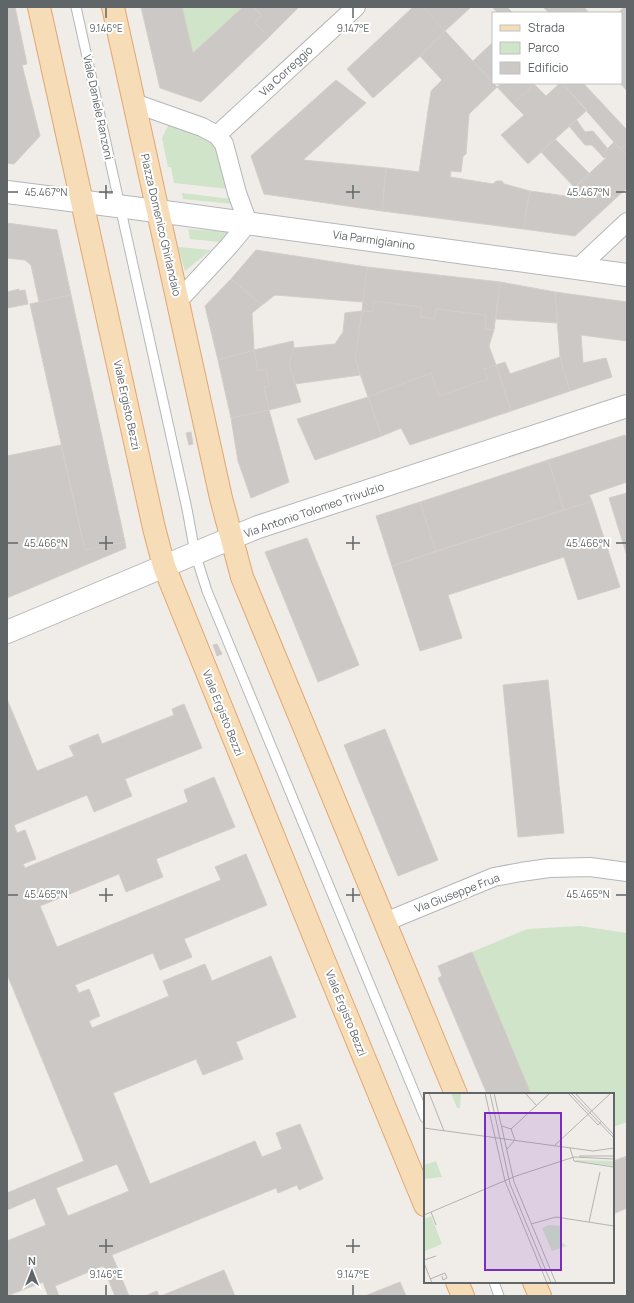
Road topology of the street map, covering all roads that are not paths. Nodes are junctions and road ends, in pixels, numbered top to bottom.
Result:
1 (39, 7) edge
2 (76, 7) edge
3 (113, 7) edge
4 (356, 7) edge
5 (134, 103) junction
6 (217, 135) junction
7 (7, 192) edge
8 (82, 202) junction
9 (120, 206) junction
10 (158, 211) junction
11 (627, 222) edge
12 (248, 223) junction
13 (578, 268) junction
14 (627, 275) edge
15 (178, 301) junction
16 (627, 406) edge
17 (231, 539) junction
18 (195, 552) junction
19 (164, 566) junction
20 (7, 632) edge
21 (627, 872) edge
22 (385, 922) junction
23 (456, 1093) edge
24 (424, 1116) edge
25 (424, 1203) edge
26 (457, 1283) edge
27 (494, 1283) edge
28 (534, 1283) edge
29 (463, 1296) edge
30 (500, 1296) edge
31 (540, 1296) edge

1 - 8 main road
2 - 9 lane, Viale Daniele Ranzoni
3 - 5 main road
4 - 6 street, Via Correggio
5 - 6 street
5 - 10 main road, Piazza Domenico Ghirlandaio
6 - 12 street
7 - 8 street, Via Parmigianino
8 - 9 street, Via Parmigianino
8 - 19 main road, Viale Ergisto Bezzi
9 - 10 street, Via Parmigianino
9 - 18 lane
10 - 12 street, Via Parmigianino
10 - 15 main road, Piazza Domenico Ghirlandaio
11 - 13 street
12 - 13 street, Via Parmigianino
12 - 15 street, Piazza Domenico Ghirlandaio
13 - 14 street, Via Parmigianino
15 - 17 main road
16 - 17 street, Via Antonio Tolomeo Trivulzio
17 - 18 street, Via Antonio Tolomeo Trivulzio
17 - 22 main road
18 - 19 street, Via Antonio Tolomeo Trivulzio
18 - 24 lane
19 - 20 street, Via Antonio Tolomeo Trivulzio
19 - 25 main road, Viale Ergisto Bezzi
21 - 22 street, Via Giuseppe Frua
22 - 23 main road
26 - 29 main road
27 - 30 lane
28 - 31 main road

